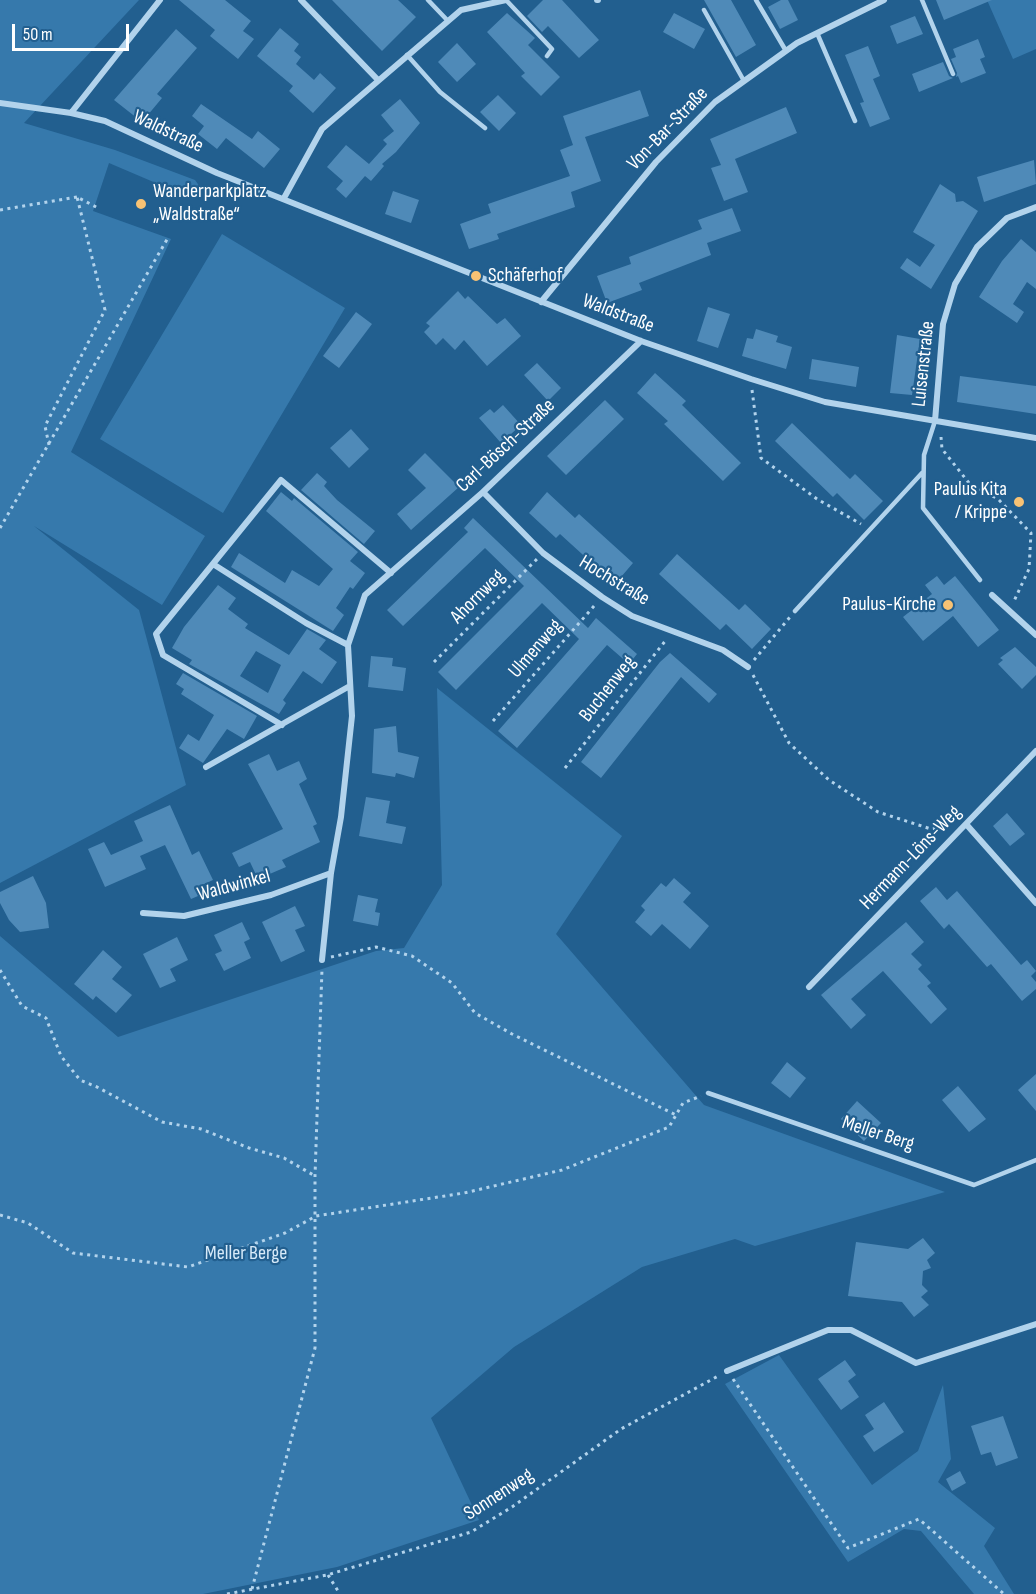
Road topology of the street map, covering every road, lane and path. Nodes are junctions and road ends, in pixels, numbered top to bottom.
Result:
1 (160, 0) edge
2 (300, 0) edge
3 (428, 0) edge
4 (504, 0) edge
5 (756, 0) edge
6 (922, 0) edge
7 (879, 1) edge
8 (704, 10) dead end
9 (448, 21) junction
10 (817, 32) junction
11 (786, 51) junction
12 (407, 55) junction
13 (547, 56) dead end
14 (953, 74) dead end
15 (378, 80) junction
16 (744, 81) junction
17 (0, 103) edge
18 (71, 113) junction
19 (855, 121) dead end
20 (485, 128) dead end
21 (76, 197) junction
22 (284, 198) junction
23 (1036, 207) edge
24 (98, 208) dead end
25 (0, 210) edge
26 (169, 236) dead end
27 (541, 302) junction
28 (641, 341) junction
29 (751, 379) junction
30 (938, 421) junction
31 (1036, 438) edge
32 (49, 447) junction
33 (922, 473) junction
34 (483, 492) junction
35 (0, 528) edge
36 (872, 531) junction
37 (543, 553) junction
38 (213, 564) junction
39 (391, 573) junction
40 (980, 580) dead end
41 (992, 595) dead end
42 (602, 597) junction
43 (795, 611) joint
44 (1010, 611) junction
45 (674, 629) junction
46 (1036, 635) edge
47 (348, 645) junction
48 (434, 662) dead end
49 (748, 667) junction
50 (348, 687) junction
51 (493, 721) dead end
52 (282, 725) junction
53 (1036, 751) edge
54 (206, 767) dead end
55 (565, 768) dead end
56 (966, 824) junction
57 (330, 873) junction
58 (1036, 903) edge
59 (143, 913) dead end
60 (322, 960) junction
61 (0, 970) edge
62 (809, 987) dead end
63 (708, 1093) joint
64 (676, 1115) junction
65 (1036, 1160) edge
66 (315, 1176) junction
67 (0, 1215) edge
68 (316, 1216) junction
69 (1036, 1324) edge
70 (727, 1371) junction
71 (327, 1575) junction
72 (252, 1589) junction
73 (227, 1594) edge
74 (340, 1594) edge
75 (1004, 1594) edge

1 - 18 street
2 - 15 street
3 - 9 lane
4 - 9 street
4 - 13 lane
5 - 11 lane
6 - 14 lane
7 - 10 street, Von-Bar-Straße
8 - 16 lane
9 - 12 street
10 - 11 street, Von-Bar-Straße
10 - 19 lane
11 - 16 street, Von-Bar-Straße
12 - 15 street
12 - 20 lane
15 - 22 street
16 - 27 street, Von-Bar-Straße
17 - 18 street, Waldstraße
18 - 22 street, Waldstraße
21 - 24 path
21 - 25 path
21 - 32 path
22 - 27 street, Waldstraße
23 - 30 street, Luisenstraße
26 - 32 path
27 - 28 street, Waldstraße
28 - 29 street, Waldstraße
28 - 34 street, Carl-Bösch-Straße
29 - 30 street, Waldstraße
29 - 36 path
30 - 31 street, Waldstraße
30 - 33 lane
30 - 44 path
32 - 35 path
33 - 36 lane
33 - 40 lane
34 - 37 street, Hochstraße
34 - 39 street, Carl-Bösch-Straße
36 - 43 lane
37 - 42 street, Hochstraße
37 - 48 path, Ahornweg
38 - 39 street
38 - 47 street
38 - 52 street
39 - 47 street, Carl-Bösch-Straße
41 - 44 street
42 - 45 street, Hochstraße
42 - 51 path, Ulmenweg
43 - 49 path
44 - 46 street
45 - 49 street, Hochstraße
45 - 55 path, Buchenweg
47 - 50 street, Carl-Bösch-Straße
49 - 56 path
50 - 52 street
50 - 57 street, Carl-Bösch-Straße
52 - 54 street
53 - 56 street, Hermann-Löns-Weg
56 - 58 street
56 - 62 street, Hermann-Löns-Weg
57 - 59 street, Waldwinkel
57 - 60 street, Carl-Bösch-Straße
60 - 64 path
60 - 66 path
61 - 66 path
63 - 64 path
63 - 65 lane, Meller Berg
64 - 68 path
66 - 68 path
67 - 68 path
68 - 72 path
69 - 70 street
70 - 71 path, Sonnenweg
70 - 75 path
71 - 72 path, Sonnenweg
71 - 74 path
72 - 73 path, Sonnenweg

